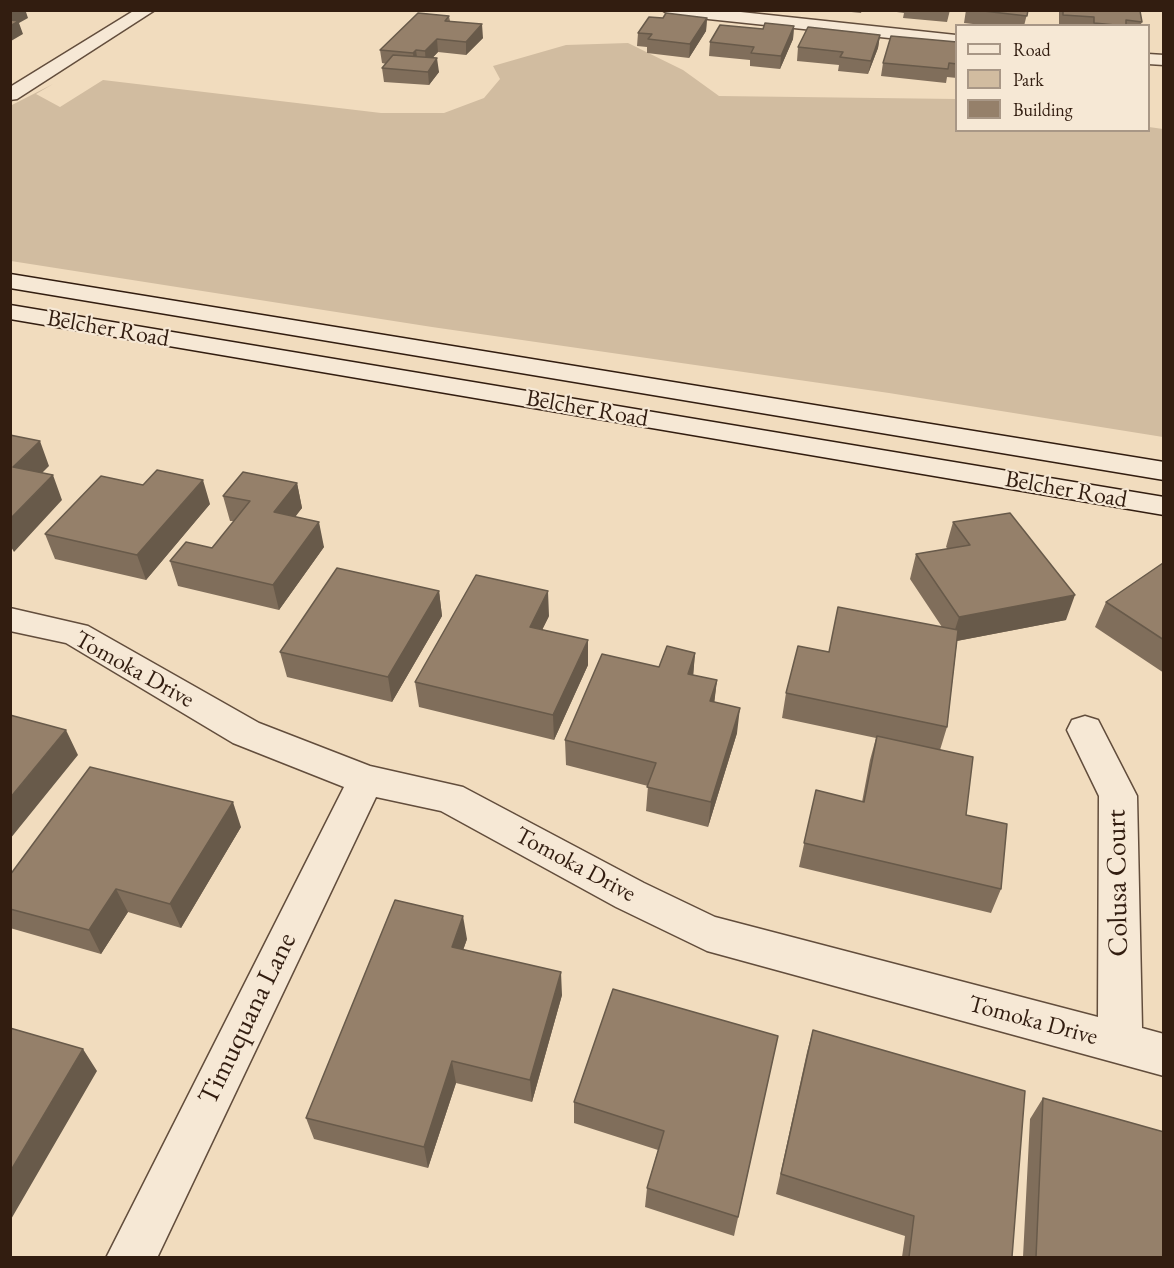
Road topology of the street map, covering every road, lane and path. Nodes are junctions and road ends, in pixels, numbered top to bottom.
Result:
1 (147, 10) edge
2 (670, 10) edge
3 (955, 40) edge
4 (10, 95) edge
5 (10, 281) edge
6 (10, 312) edge
7 (1164, 471) edge
8 (1164, 506) edge
9 (10, 619) edge
10 (1085, 730) dead end
11 (366, 780) junction
12 (1120, 1044) junction
13 (1164, 1055) edge
14 (131, 1257) edge

1 - 4 main road
2 - 3 main road
5 - 7 main road, Belcher Road
6 - 8 main road, Belcher Road
9 - 11 main road, Tomoka Drive
10 - 12 main road, Colusa Court
11 - 12 main road, Tomoka Drive
11 - 14 main road, Timuquana Lane
12 - 13 main road, Tomoka Drive

